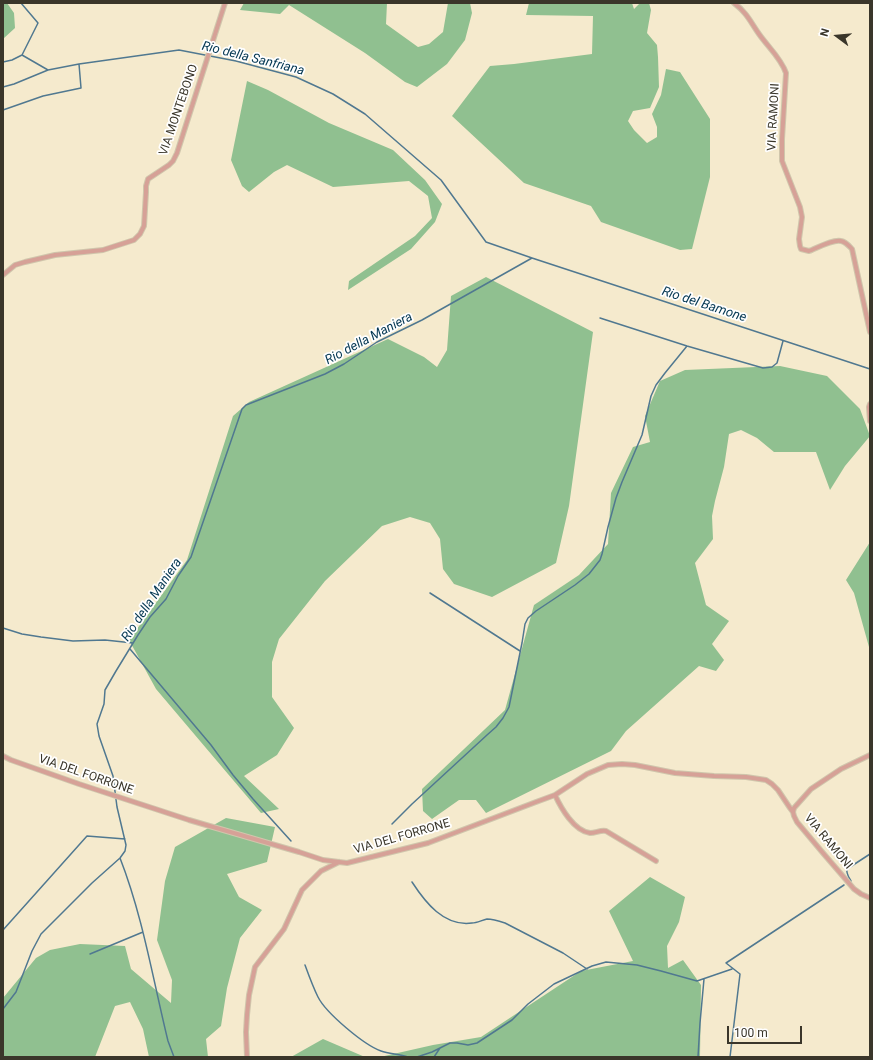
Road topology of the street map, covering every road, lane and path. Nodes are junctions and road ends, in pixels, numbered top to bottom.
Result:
1 (225, 3) edge
2 (734, 3) edge
3 (3, 274) edge
4 (870, 332) edge
5 (870, 404) edge
6 (870, 421) edge
7 (870, 755) edge
8 (3, 756) edge
9 (555, 795) junction
10 (793, 812) junction
11 (656, 861) dead end
12 (339, 862) junction
13 (870, 898) edge
14 (247, 1057) edge

1 - 3 street, VIA MONTEBONO
2 - 4 street, VIA RAMONI
5 - 6 street
7 - 10 street, VIA RAMONI
8 - 12 street, VIA DEL FORRONE
9 - 10 street, VIA DEL FORRONE
9 - 11 street
9 - 12 street, VIA DEL FORRONE
10 - 13 street, VIA RAMONI
12 - 14 street

